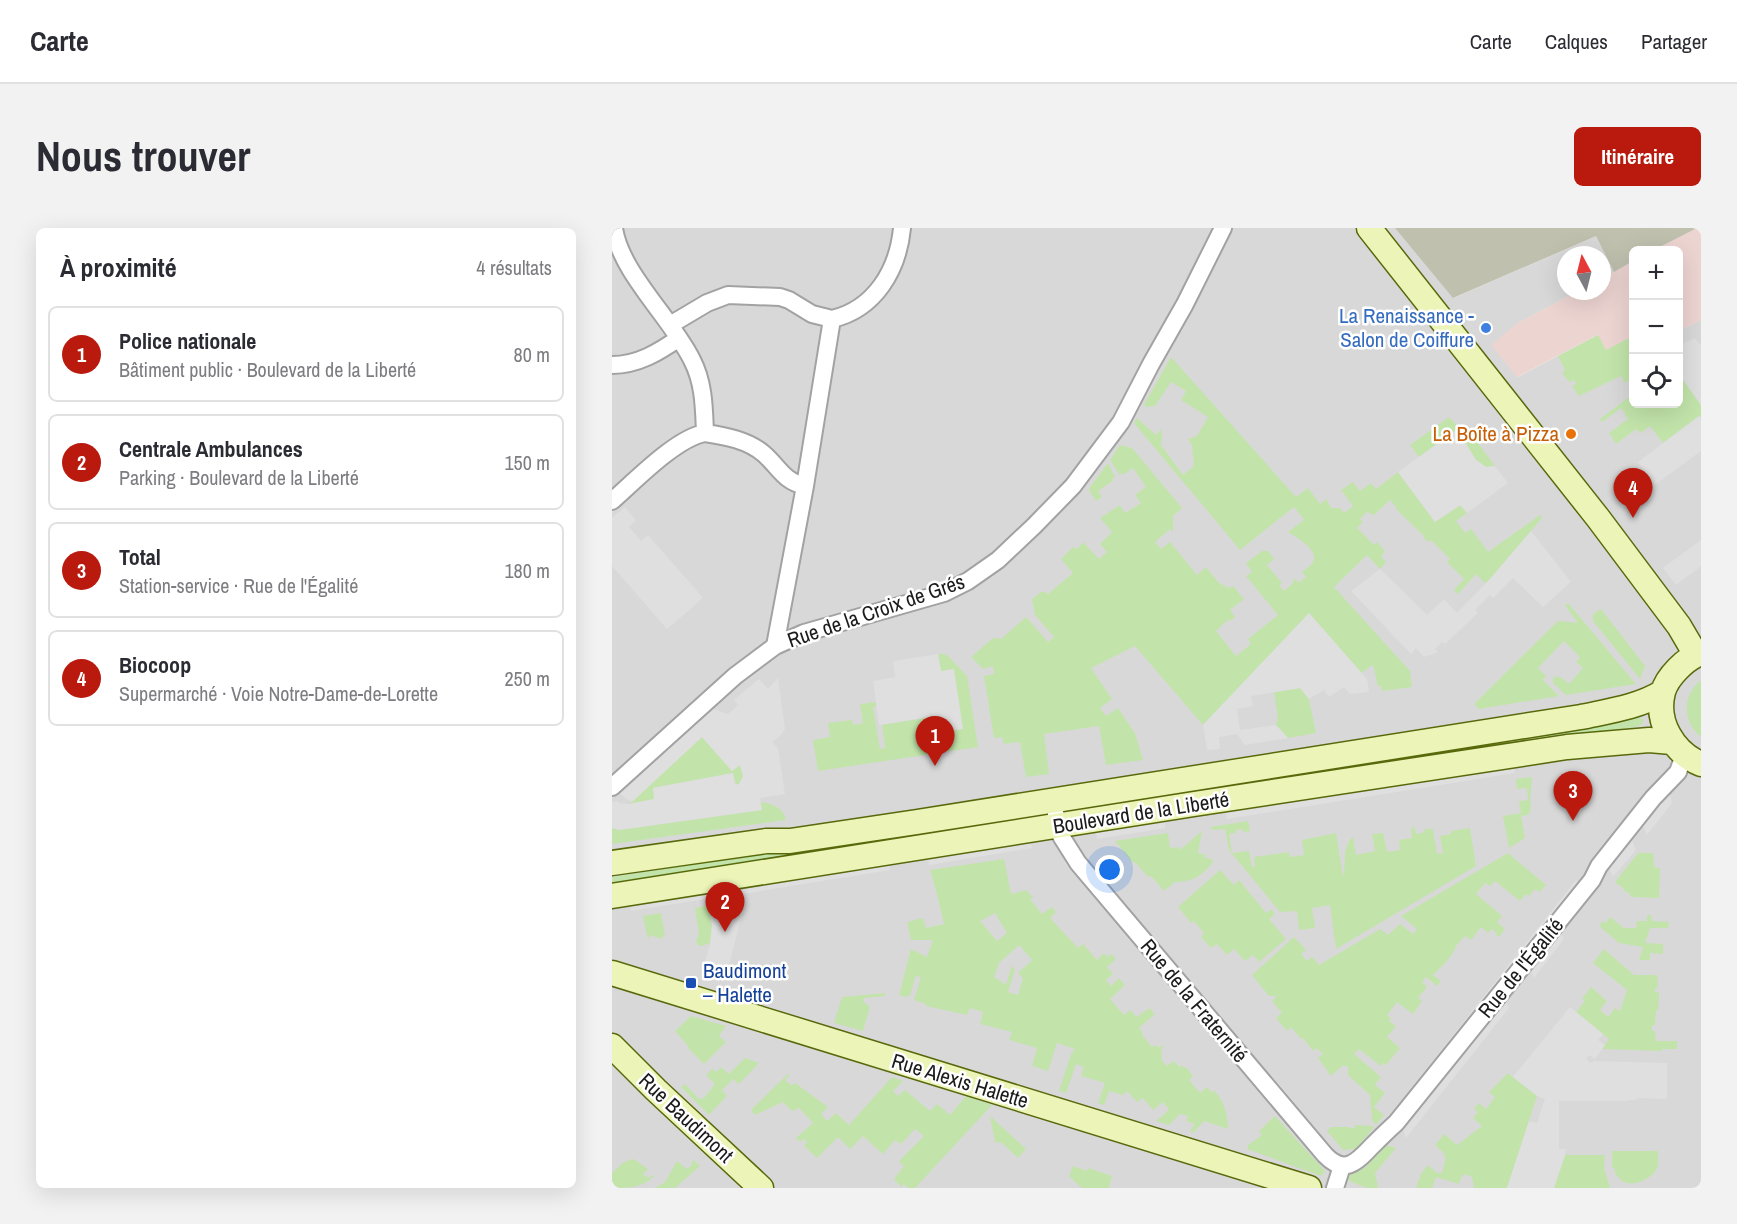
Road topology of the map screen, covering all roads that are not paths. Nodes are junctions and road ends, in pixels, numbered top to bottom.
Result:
1 (614, 228) edge
2 (902, 228) edge
3 (1223, 228) edge
4 (1369, 228) edge
5 (832, 319) junction
6 (674, 332) junction
7 (612, 365) edge
8 (705, 433) junction
9 (805, 486) junction
10 (612, 501) edge
11 (775, 646) junction
12 (1698, 654) edge
13 (1663, 692) junction
14 (1686, 753) edge
15 (612, 787) edge
16 (1052, 800) junction
17 (1058, 827) junction
18 (612, 863) edge
19 (612, 896) edge
20 (612, 973) edge
21 (612, 1046) edge
22 (1342, 1166) junction
23 (761, 1188) edge
24 (1309, 1188) edge
25 (1335, 1188) edge

1 - 6 street
2 - 5 street
3 - 11 street, Rue de la Croix de Grés
4 - 12 main road
5 - 6 street
5 - 9 street
6 - 7 street
6 - 8 street
8 - 9 street
8 - 10 street
9 - 11 street
11 - 15 street, Rue de la Croix de Grés
12 - 13 main road
13 - 14 main road
13 - 16 main road, Boulevard de la Liberté
14 - 17 main road, Boulevard de la Liberté
14 - 22 street, Rue de l'Égalité
16 - 17 street, Rue de la Fraternité
16 - 18 main road, Boulevard de la Liberté
17 - 19 main road, Boulevard de la Liberté
17 - 22 street, Rue de la Fraternité
20 - 24 main road, Rue Alexis Halette
21 - 23 main road, Rue Baudimont
22 - 25 street

